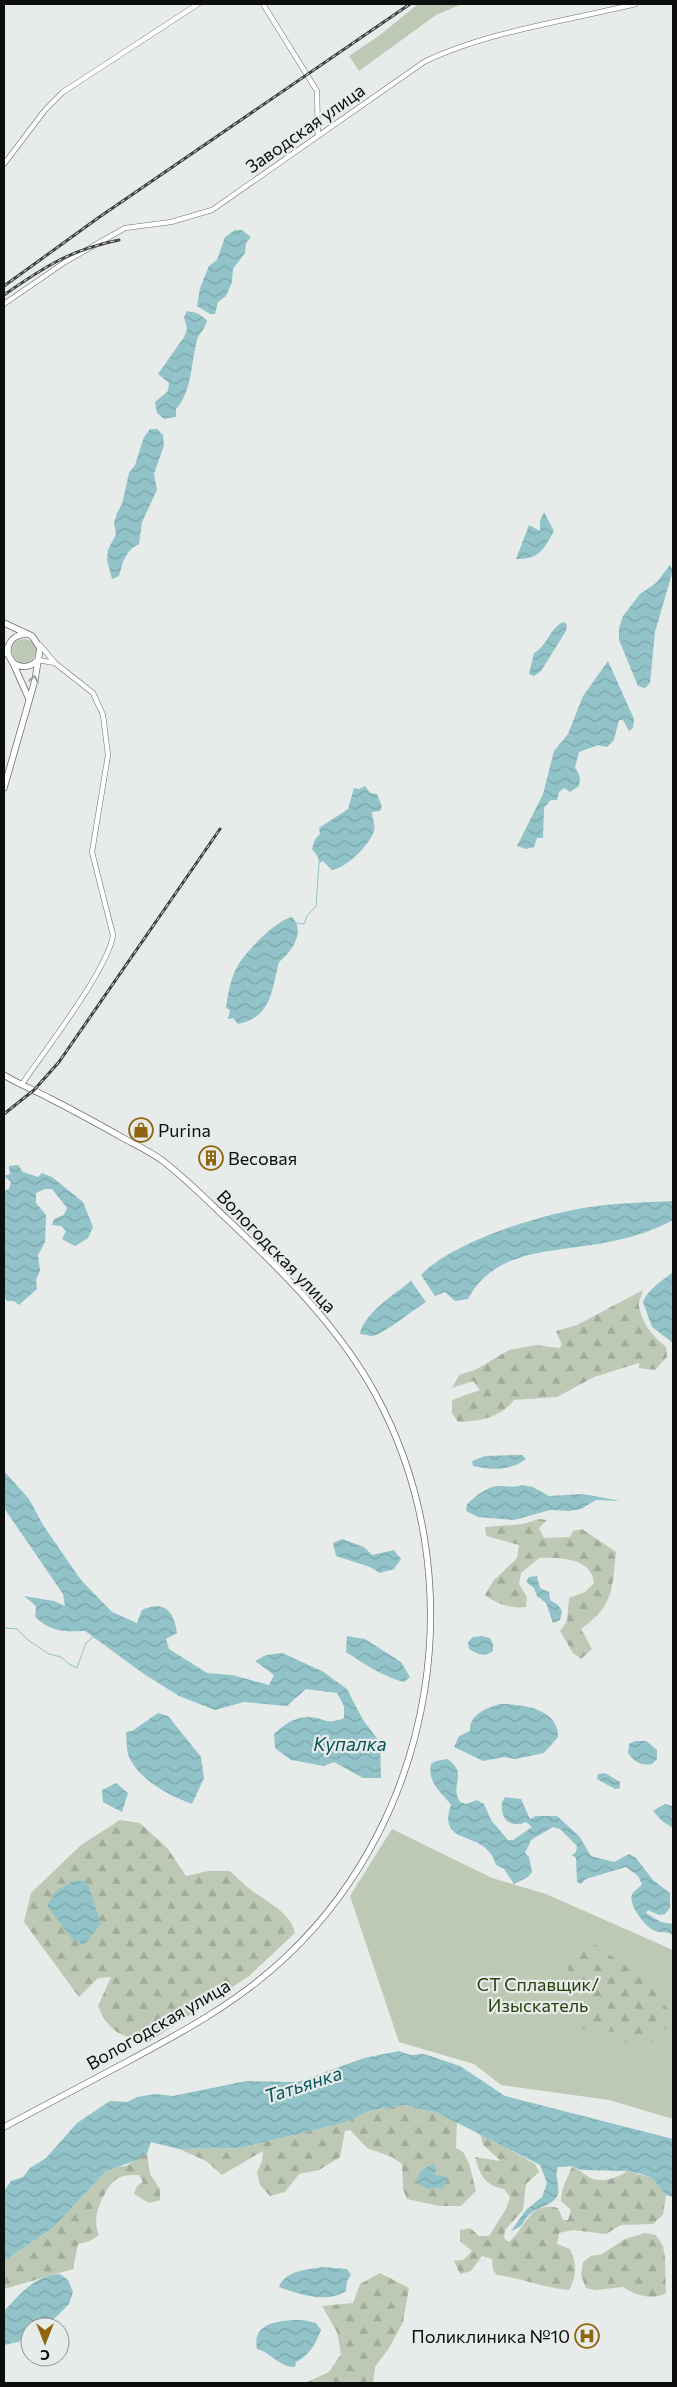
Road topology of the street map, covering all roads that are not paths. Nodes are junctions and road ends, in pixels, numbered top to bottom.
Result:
1 (198, 4) edge
2 (263, 4) edge
3 (636, 4) edge
4 (318, 136) junction
5 (4, 164) edge
6 (4, 304) edge
7 (4, 623) edge
8 (26, 634) junction
9 (39, 644) junction
10 (4, 648) edge
11 (9, 656) junction
12 (38, 660) junction
13 (13, 663) junction
14 (55, 663) junction
15 (29, 699) junction
16 (4, 788) edge
17 (4, 1075) edge
18 (22, 1084) junction
19 (4, 2127) edge

1 - 5 street
2 - 4 street
3 - 4 street, Заводская улица
4 - 6 street, Заводская улица
7 - 8 main road
8 - 9 main road
8 - 11 main road
9 - 12 main road
9 - 14 street
10 - 11 main road
11 - 13 main road
12 - 13 main road
12 - 14 street
15 -> 12 main road
13 - 15 main road
14 - 18 street
15 - 16 main road
17 - 18 main road, Вологодская улица
18 - 19 main road, Вологодская улица

